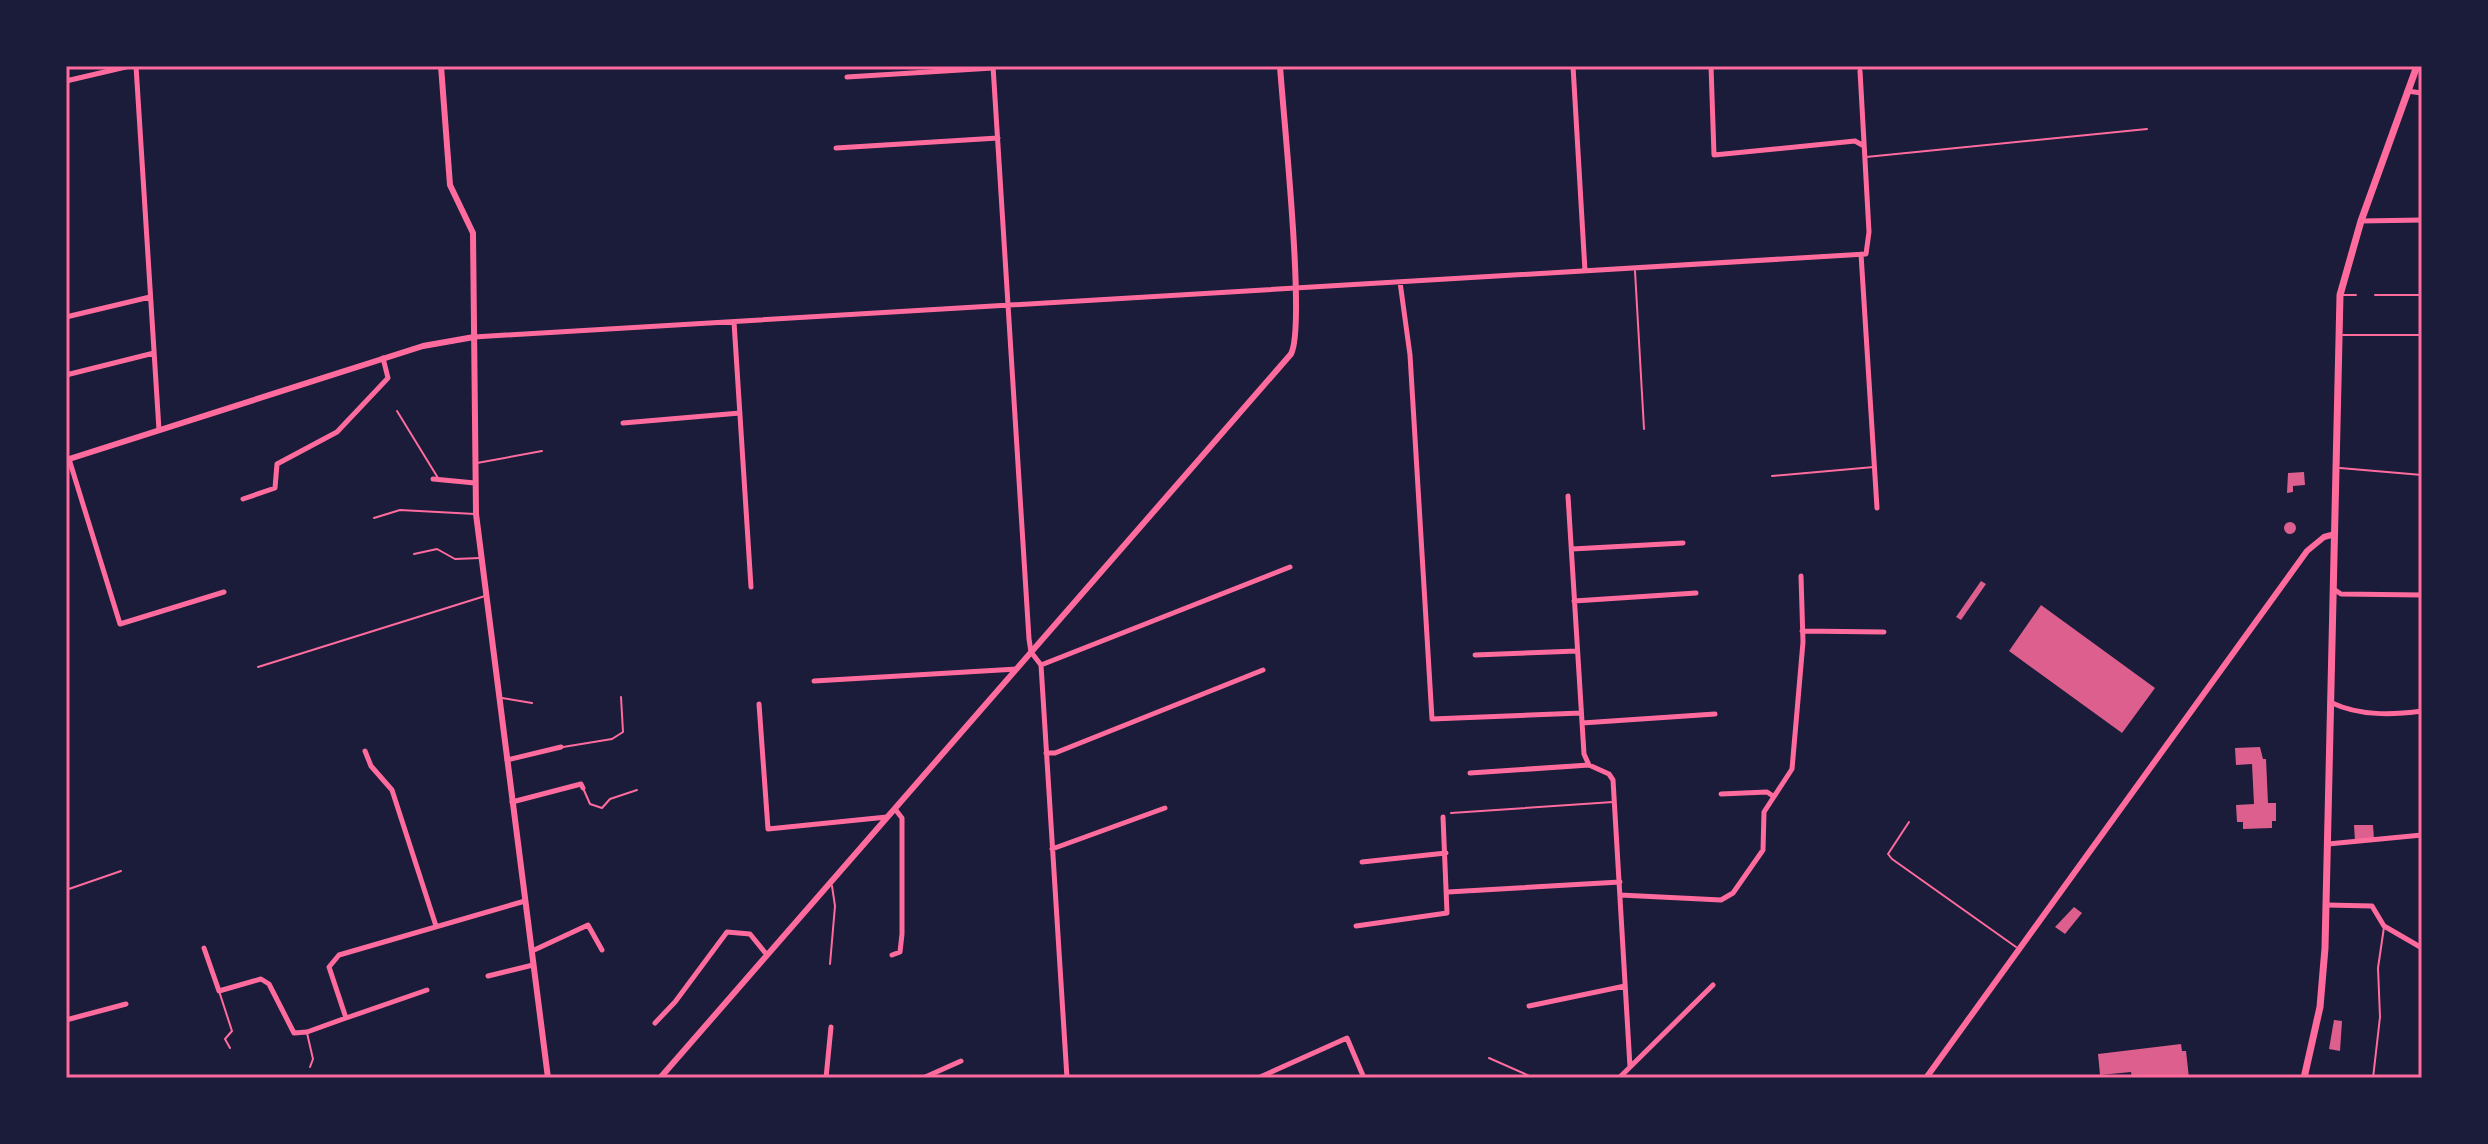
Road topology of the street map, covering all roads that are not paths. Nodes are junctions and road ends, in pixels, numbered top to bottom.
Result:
1 (130, 66) edge
2 (136, 66) edge
3 (441, 66) edge
4 (1280, 66) edge
5 (1573, 66) edge
6 (1711, 66) edge
7 (2417, 66) edge
8 (993, 67) edge
9 (1860, 71) dead end
10 (847, 77) dead end
11 (66, 81) edge
12 (2407, 91) junction
13 (2422, 93) edge
14 (2147, 129) dead end
15 (998, 138) junction
16 (1864, 146) junction
17 (836, 148) dead end
18 (1865, 157) junction
19 (143, 176) junction
20 (135, 178) dead end
21 (2422, 220) edge
22 (2361, 221) junction
23 (1863, 254) junction
24 (1635, 268) junction
25 (1585, 271) junction
26 (1400, 282) junction
27 (1294, 288) junction
28 (2340, 295) junction
29 (2356, 295) dead end
30 (2375, 295) dead end
31 (2422, 295) edge
32 (150, 297) junction
33 (1008, 305) junction
34 (66, 317) edge
35 (734, 322) junction
36 (2338, 335) junction
37 (2422, 335) edge
38 (474, 337) junction
39 (154, 353) junction
40 (383, 358) junction
41 (66, 375) edge
42 (397, 411) dead end
43 (740, 413) junction
44 (623, 423) dead end
45 (1644, 429) dead end
46 (159, 430) junction
47 (542, 451) dead end
48 (68, 459) edge
49 (475, 463) junction
50 (1876, 467) junction
51 (2335, 467) junction
52 (2422, 475) edge
53 (1772, 476) dead end
54 (436, 479) joint
55 (475, 483) junction
56 (1568, 496) dead end
57 (243, 499) dead end
58 (1877, 508) dead end
59 (476, 514) junction
60 (374, 518) dead end
61 (2335, 534) junction
62 (1683, 543) dead end
63 (1572, 549) junction
64 (414, 554) dead end
65 (481, 558) junction
66 (1290, 567) dead end
67 (1801, 576) dead end
68 (751, 587) dead end
69 (2335, 590) junction
70 (224, 592) dead end
71 (1696, 593) dead end
72 (486, 595) junction
73 (2422, 595) edge
74 (1574, 601) junction
75 (1802, 631) junction
76 (1884, 632) dead end
77 (1577, 651) junction
78 (1031, 652) junction
79 (1475, 655) dead end
80 (1041, 665) junction
81 (258, 667) dead end
82 (1017, 669) junction
83 (1263, 670) dead end
84 (814, 681) dead end
85 (499, 697) junction
86 (621, 697) dead end
87 (532, 703) dead end
88 (2332, 703) junction
89 (759, 704) dead end
90 (2422, 711) edge
91 (1581, 713) junction
92 (1715, 714) dead end
93 (1582, 723) junction
94 (561, 747) joint
95 (365, 751) dead end
96 (1046, 753) junction
97 (507, 760) junction
98 (1589, 765) junction
99 (1470, 773) dead end
100 (583, 788) joint
101 (637, 790) dead end
102 (1721, 794) dead end
103 (1773, 796) junction
104 (512, 802) junction
105 (1615, 802) junction
106 (1165, 808) dead end
107 (895, 809) junction
108 (1451, 813) dead end
109 (887, 817) junction
110 (1443, 817) dead end
111 (1909, 822) dead end
112 (2422, 835) edge
113 (2327, 844) junction
114 (1052, 849) junction
115 (1446, 853) junction
116 (1362, 862) dead end
117 (121, 871) dead end
118 (831, 882) junction
119 (1620, 882) junction
120 (66, 890) edge
121 (1448, 892) junction
122 (1620, 895) junction
123 (525, 901) junction
124 (2327, 905) junction
125 (436, 926) junction
126 (1356, 926) dead end
127 (2384, 926) junction
128 (204, 948) dead end
129 (2017, 948) junction
130 (2422, 948) edge
131 (602, 950) dead end
132 (532, 951) junction
133 (767, 955) junction
134 (892, 955) dead end
135 (830, 964) dead end
136 (533, 965) junction
137 (488, 976) dead end
138 (1713, 985) dead end
139 (1625, 986) junction
140 (427, 990) dead end
141 (219, 991) junction
142 (126, 1004) dead end
143 (1529, 1006) dead end
144 (346, 1018) junction
145 (66, 1020) edge
146 (655, 1023) dead end
147 (831, 1027) dead end
148 (307, 1032) junction
149 (230, 1048) dead end
150 (1489, 1058) dead end
151 (961, 1061) dead end
152 (310, 1067) dead end
153 (1630, 1067) junction
154 (548, 1078) edge
155 (660, 1078) edge
156 (826, 1078) edge
157 (923, 1078) edge
158 (1067, 1078) edge
159 (1258, 1078) edge
160 (1364, 1078) edge
161 (1534, 1078) edge
162 (1619, 1078) edge
163 (1926, 1078) edge
164 (2304, 1078) edge
165 (2373, 1078) edge

1 - 11 street
2 - 19 street
3 - 38 street
4 - 27 street
5 - 25 street
6 - 16 street
7 - 12 main road
8 - 10 street
8 - 15 street
9 - 16 street
12 - 13 street
12 - 22 main road
14 - 18 lane
15 - 17 street
15 - 33 street
16 - 18 street
18 - 23 street
19 - 20 street
19 - 32 street
21 - 22 street
22 - 28 main road
23 - 24 street
23 - 50 street
24 - 25 street
24 - 45 lane
25 - 26 street
26 - 27 street
26 - 91 street
27 - 33 street
27 - 78 street
28 - 29 lane
28 - 36 main road
30 - 31 lane
32 - 34 street
32 - 39 street
33 - 35 street
33 - 78 street
35 - 38 street
35 - 43 street
36 - 37 lane
36 - 51 main road
38 - 40 street
38 - 49 street
39 - 41 street
39 - 46 street
40 - 46 street
40 - 57 street
42 - 54 lane
43 - 44 street
43 - 68 street
46 - 48 street
47 - 49 lane
48 - 70 street
49 - 55 street
50 - 53 lane
50 - 58 street
51 - 52 lane
51 - 61 main road
54 - 55 street
55 - 59 street
56 - 63 street
59 - 60 lane
59 - 65 street
61 - 69 main road
61 - 129 street
62 - 63 street
63 - 74 street
64 - 65 lane
65 - 72 street
66 - 80 street
67 - 75 street
69 - 73 street
69 - 88 main road
71 - 74 street
72 - 81 lane
72 - 85 street
74 - 77 street
75 - 76 street
75 - 103 street
77 - 79 street
77 - 91 street
78 - 80 street
78 - 82 street
80 - 96 street
82 - 84 street
82 - 107 street
83 - 96 street
85 - 87 lane
85 - 97 street
86 - 94 lane
88 - 90 street
88 - 113 main road
89 - 109 street
91 - 93 street
92 - 93 street
93 - 98 street
94 - 97 street
95 - 125 street
96 - 114 street
97 - 104 street
98 - 99 street
98 - 105 street
100 - 101 lane
100 - 104 street
102 - 103 street
103 - 122 street
104 - 123 street
105 - 108 lane
105 - 119 street
106 - 114 street
107 - 109 street
107 - 134 street
109 - 118 street
110 - 115 street
111 - 129 lane
112 - 113 street
113 - 124 main road
114 - 158 street
115 - 116 street
115 - 121 street
117 - 120 lane
118 - 133 street
118 - 135 lane
119 - 121 street
119 - 122 street
121 - 126 street
122 - 139 street
123 - 125 street
123 - 132 street
124 - 127 street
124 - 164 main road
125 - 144 street
127 - 130 street
127 - 165 lane
128 - 141 street
129 - 163 street
131 - 132 street
132 - 136 street
133 - 146 street
133 - 155 street
136 - 137 street
136 - 154 street
138 - 153 street
139 - 143 street
139 - 153 street
140 - 144 street
141 - 148 street
141 - 149 lane
142 - 145 street
144 - 148 street
147 - 156 street
148 - 152 lane
150 - 161 lane
151 - 157 street
153 - 162 street
159 - 160 street

